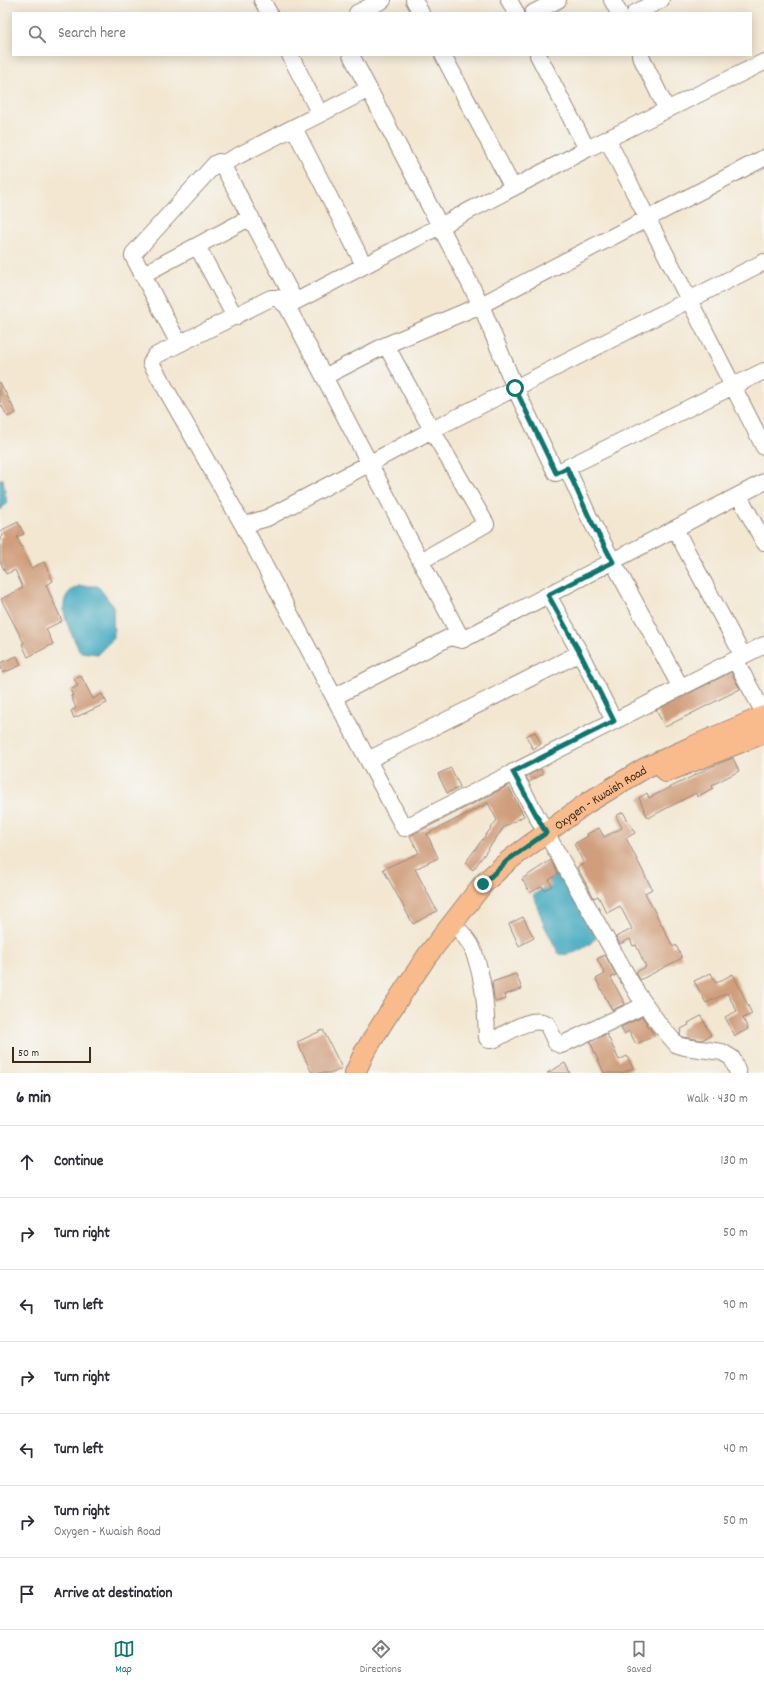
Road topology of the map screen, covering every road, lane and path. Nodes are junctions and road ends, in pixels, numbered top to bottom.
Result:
1 (262, 0) edge
2 (383, 0) edge
3 (414, 0) edge
4 (509, 0) edge
5 (558, 0) edge
6 (612, 0) edge
7 (661, 0) edge
8 (268, 12) edge
9 (360, 12) edge
10 (420, 12) edge
11 (515, 12) edge
12 (535, 12) edge
13 (618, 12) edge
14 (636, 12) edge
15 (291, 56) edge
16 (352, 56) edge
17 (444, 56) edge
18 (539, 56) edge
19 (640, 56) edge
20 (764, 62) edge
21 (369, 89) junction
22 (667, 110) junction
23 (320, 114) junction
24 (294, 128) junction
25 (607, 139) junction
26 (587, 149) junction
27 (764, 158) edge
28 (222, 164) junction
29 (513, 188) junction
30 (251, 217) junction
31 (649, 218) junction
32 (440, 226) junction
33 (197, 246) junction
34 (764, 262) edge
35 (364, 265) junction
36 (142, 275) junction
37 (690, 300) junction
38 (291, 303) junction
39 (481, 305) junction
40 (235, 316) junction
41 (178, 344) junction
42 (386, 345) junction
43 (764, 371) edge
44 (324, 377) junction
45 (734, 386) junction
46 (515, 388) junction
47 (432, 430) junction
48 (764, 447) edge
49 (369, 463) junction
50 (567, 468) junction
51 (764, 482) edge
52 (739, 496) junction
53 (243, 525) junction
54 (675, 529) junction
55 (764, 542) edge
56 (421, 562) junction
57 (613, 562) junction
58 (548, 595) junction
59 (462, 640) junction
60 (764, 645) edge
61 (580, 653) junction
62 (739, 658) junction
63 (680, 688) junction
64 (334, 697) junction
65 (764, 714) edge
66 (614, 721) junction
67 (764, 733) edge
68 (368, 760) junction
69 (513, 772) junction
70 (548, 838) junction
71 (461, 932) junction
72 (645, 1005) junction
73 (355, 1073) edge
74 (369, 1073) edge
75 (738, 1073) edge

1 - 8 street
2 - 9 street
3 - 10 street
4 - 11 street
5 - 12 street
6 - 13 street
7 - 14 street
15 - 23 street
16 - 21 street
17 - 29 street
18 - 26 street
19 - 22 street
20 - 22 street
21 - 23 street
21 - 32 street
22 - 25 street
23 - 24 street
24 - 28 street
24 - 35 street
25 - 26 street
25 - 31 street
26 - 29 street
27 - 31 street
28 - 30 street
28 - 36 street
29 - 32 street
30 - 33 street
30 - 38 street
31 - 37 street
31 - 39 street
32 - 35 street
32 - 39 street
33 - 36 street
33 - 40 street
34 - 37 street
35 - 38 street
36 - 41 street
37 - 45 street
37 - 46 street
38 - 40 street
38 - 44 street
39 - 42 street
39 - 46 street
40 - 41 street
41 - 53 street
42 - 44 street
42 - 47 street
43 - 45 street
44 - 49 street
45 - 48 street
45 - 50 street
46 - 47 street
46 - 50 street
47 - 49 street
47 - 56 street
49 - 53 street
49 - 56 street
50 - 57 street
51 - 52 street
52 - 54 street
52 - 55 street
53 - 64 street
54 - 57 street
54 - 62 street
56 - 59 street
57 - 58 street
57 - 63 street
58 - 59 street
58 - 61 street
59 - 64 street
60 - 62 street
61 - 66 street
61 - 68 street
62 - 63 street
62 - 65 street
63 - 66 street
64 - 68 street
65 - 70 main road, Oxygen - Kwaish Road
66 - 69 street
67 - 70 main road, Oxygen - Kwaish Road
68 - 69 street
69 - 70 street
70 - 71 main road, Oxygen - Kwaish Road
70 - 72 street
70 - 73 main road, Oxygen - Kwaish Road
71 - 72 street
71 - 74 main road, Oxygen - Kwaish Road
72 - 75 street

